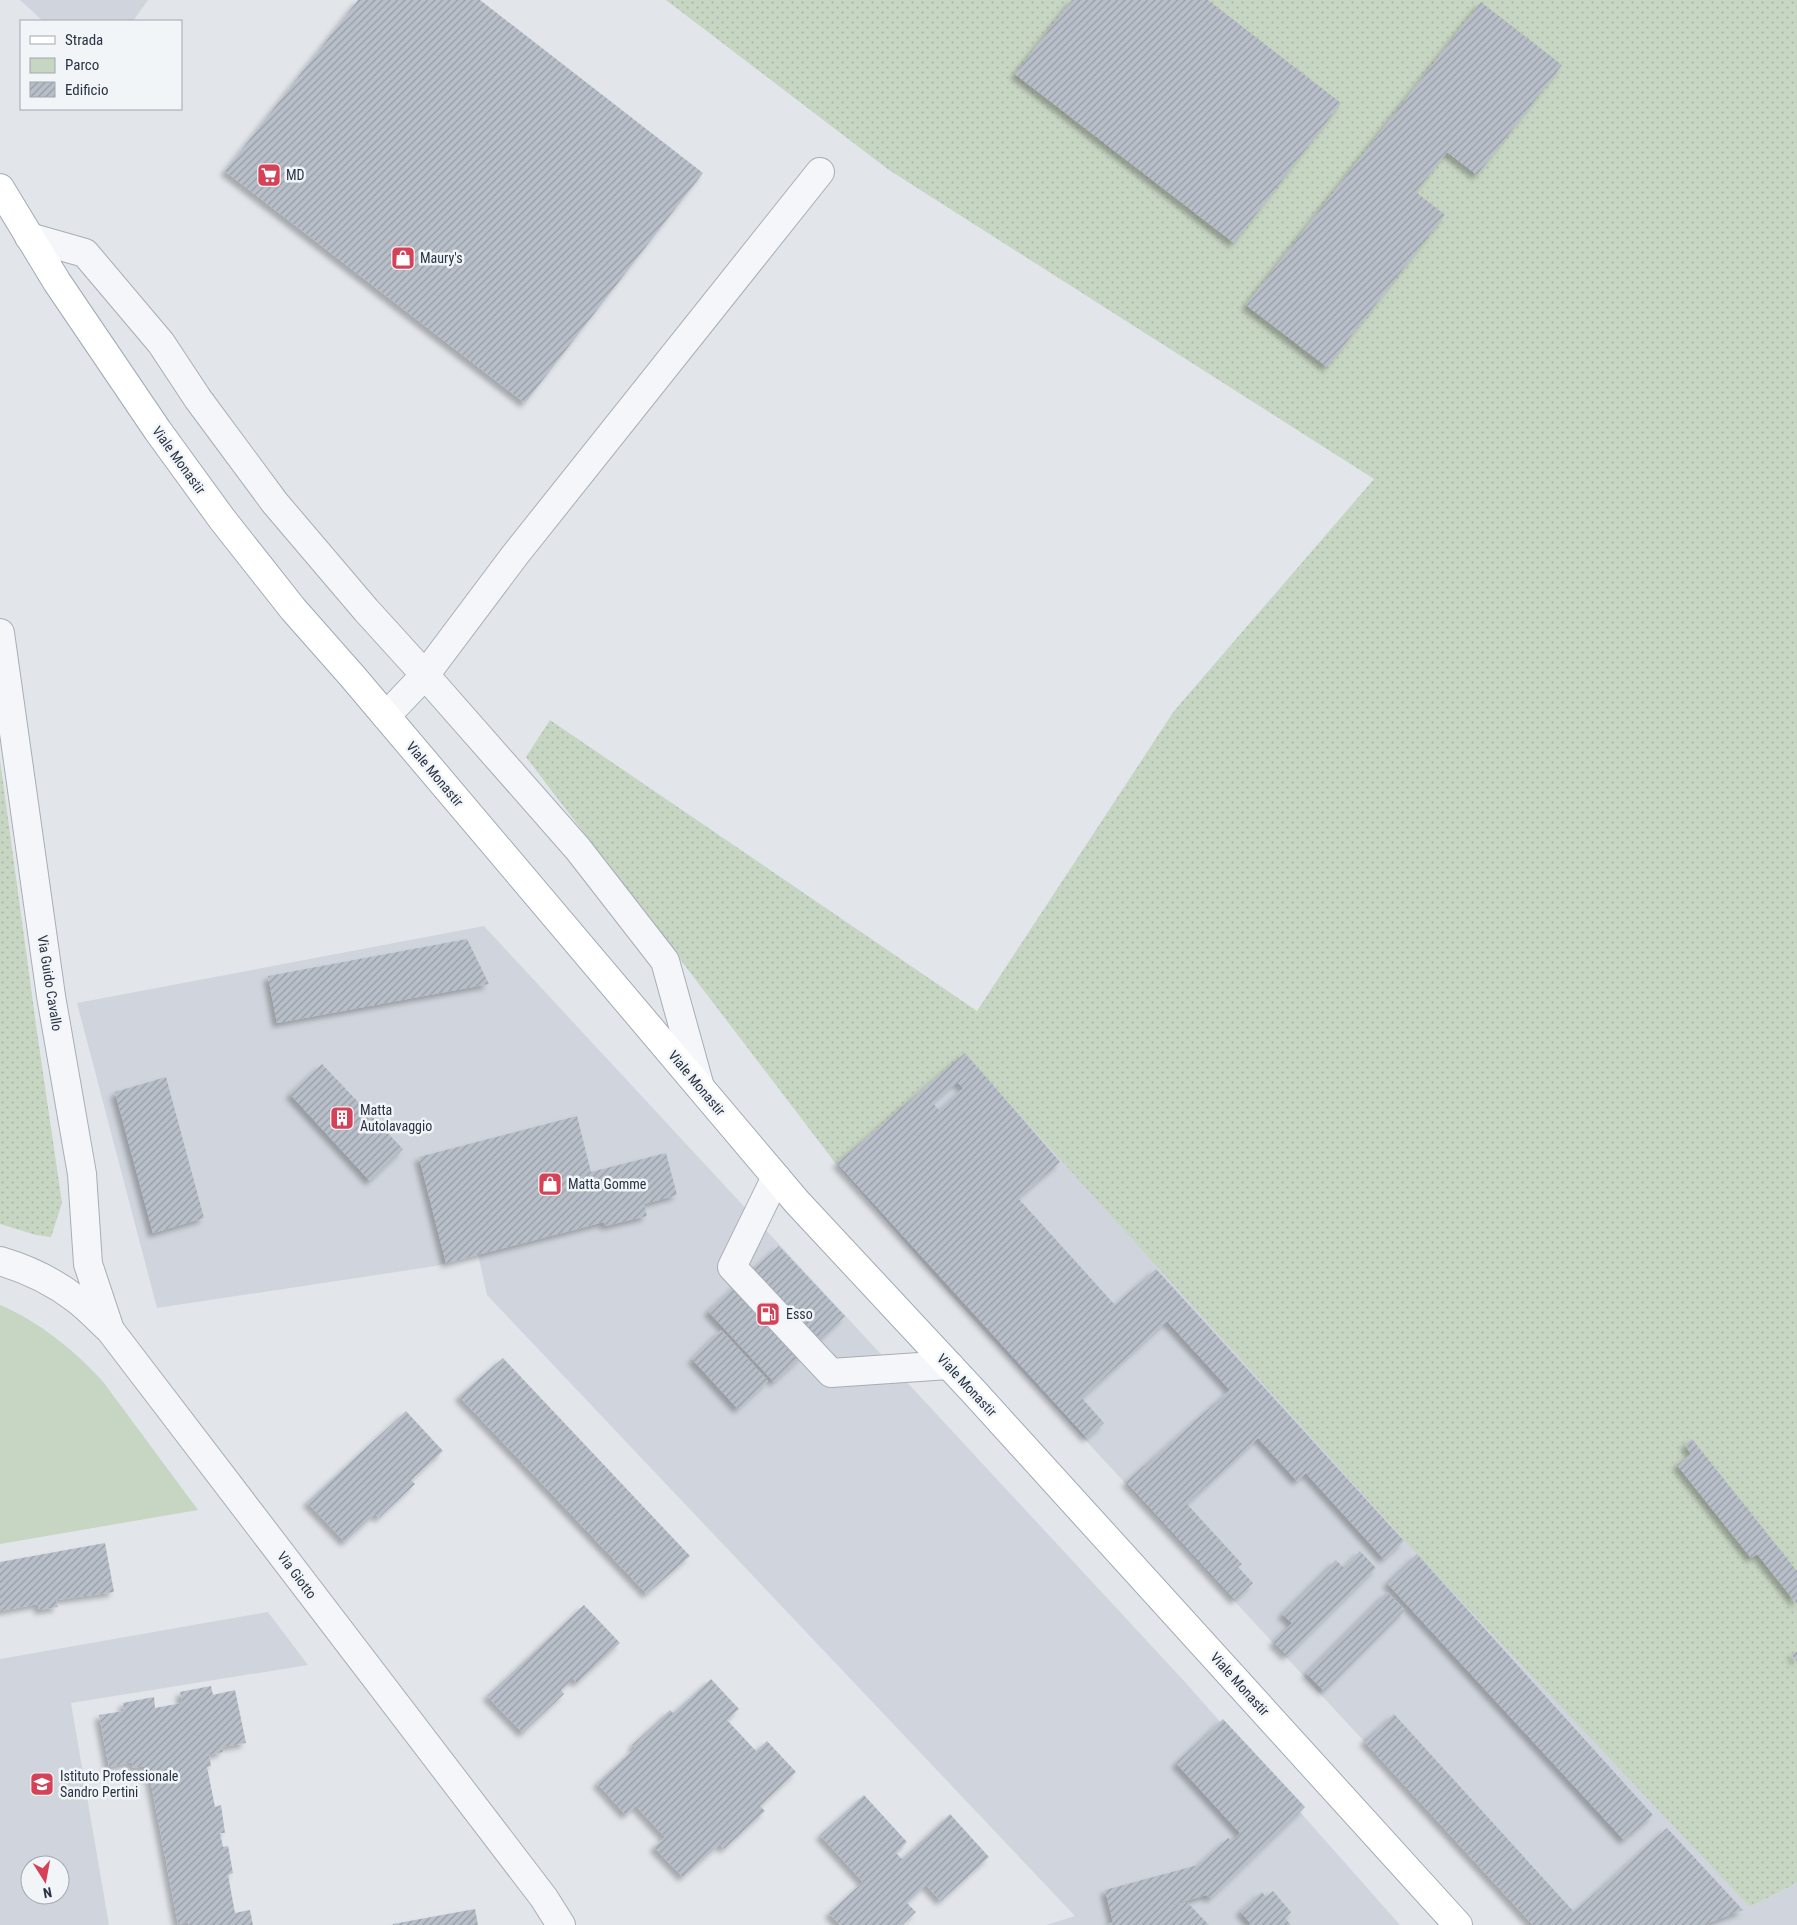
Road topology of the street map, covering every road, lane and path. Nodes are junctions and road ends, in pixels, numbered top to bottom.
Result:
1 (820, 172) dead end
2 (0, 188) edge
3 (29, 237) junction
4 (0, 633) edge
5 (425, 675) junction
6 (386, 716) junction
7 (700, 1087) junction
8 (776, 1176) junction
9 (0, 1261) edge
10 (110, 1330) junction
11 (949, 1365) junction
12 (561, 1925) edge
13 (1458, 1925) edge

1 - 5 street
2 - 3 main road, Viale Monastir
3 - 5 street
3 - 6 main road, Viale Monastir
4 - 10 street, Via Guido Cavallo
5 - 6 street
5 - 7 street
6 - 7 main road, Viale Monastir
7 - 8 main road, Viale Monastir
8 - 11 main road, Viale Monastir
8 - 11 street
9 - 10 street, Via Giotto
10 - 12 street, Via Giotto
11 - 13 main road, Viale Monastir

